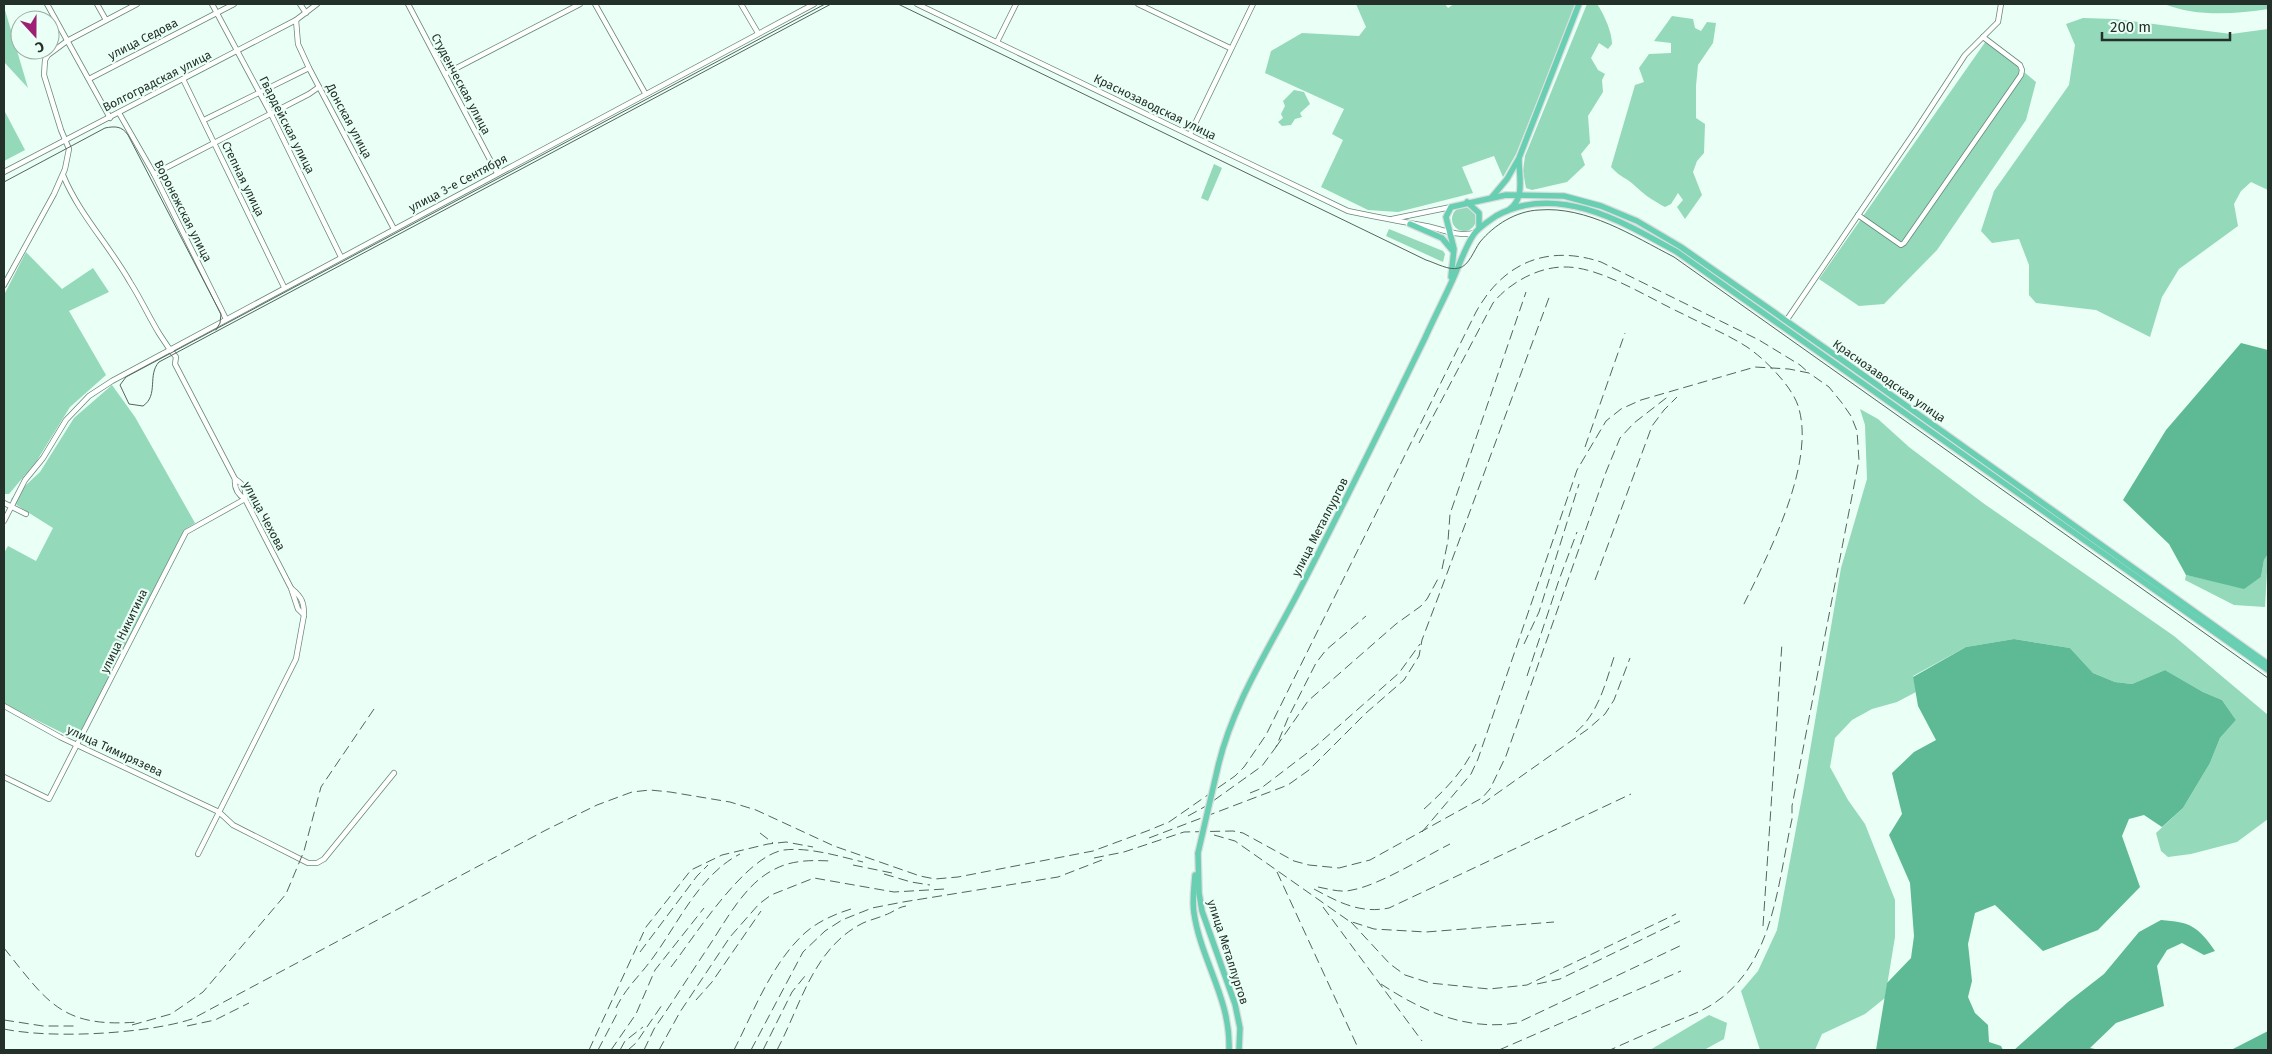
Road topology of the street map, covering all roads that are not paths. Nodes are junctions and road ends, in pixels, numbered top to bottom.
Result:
1 (47, 4) edge
2 (97, 4) edge
3 (136, 4) edge
4 (212, 4) edge
5 (234, 4) edge
6 (300, 4) edge
7 (317, 4) edge
8 (408, 4) edge
9 (580, 4) edge
10 (596, 4) edge
11 (741, 4) edge
12 (814, 4) edge
13 (917, 4) edge
14 (1016, 4) edge
15 (1138, 4) edge
16 (1253, 4) edge
17 (1579, 4) edge
18 (2001, 4) edge
19 (217, 12) junction
20 (306, 13) junction
21 (106, 20) junction
22 (296, 20) junction
23 (758, 33) junction
24 (1983, 37) junction
25 (67, 41) junction
26 (997, 42) junction
27 (1230, 48) junction
28 (237, 51) junction
29 (309, 68) junction
30 (445, 74) junction
31 (89, 79) junction
32 (182, 79) junction
33 (319, 87) junction
34 (260, 92) junction
35 (645, 93) junction
36 (119, 113) junction
37 (271, 114) junction
38 (110, 118) junction
39 (204, 120) junction
40 (1190, 134) junction
41 (65, 140) junction
42 (216, 144) junction
43 (1519, 158) junction
44 (4, 172) edge
45 (498, 173) junction
46 (154, 174) junction
47 (63, 175) junction
48 (1520, 194) junction
49 (1492, 197) junction
50 (1467, 202) junction
51 (1451, 207) junction
52 (1506, 212) junction
53 (1858, 215) junction
54 (1388, 219) junction
55 (1410, 224) junction
56 (394, 229) junction
57 (1477, 230) junction
58 (1450, 233) junction
59 (1454, 253) junction
60 (341, 257) junction
61 (4, 285) edge
62 (284, 287) junction
63 (1446, 294) junction
64 (226, 319) junction
65 (1784, 323) junction
66 (170, 350) junction
67 (245, 499) junction
68 (4, 503) edge
69 (10, 506) junction
70 (26, 514) dead end
71 (4, 521) edge
72 (2268, 664) edge
73 (2268, 670) edge
74 (4, 706) edge
75 (78, 744) junction
76 (394, 773) dead end
77 (4, 777) edge
78 (219, 812) junction
79 (1198, 853) junction
80 (198, 854) dead end
81 (1228, 1050) edge
82 (1239, 1050) edge

1 - 25 street
2 - 21 street
3 - 21 street
4 - 19 street, Гвардейская улица
5 - 19 street, улица Седова
6 - 20 street
7 - 20 street, Волгоградская улица
8 - 30 street, Студенческая улица
9 - 30 street
10 - 35 street
11 - 23 street
12 - 23 street, улица 3-е Сентября
13 - 26 street, Краснозаводская улица
14 - 26 street
15 - 27 street
16 - 27 street
17 - 43 main road
18 - 24 street
19 - 28 street, Гвардейская улица
19 - 31 street, улица Седова
20 - 22 street, Волгоградская улица
21 - 25 street
22 - 28 street, Волгоградская улица
22 - 29 street, Донская улица
23 - 35 street, улица 3-е Сентября
24 - 53 street
24 - 53 street
25 - 31 street
25 - 41 street
26 - 40 street, Краснозаводская улица
27 - 40 street
28 - 32 street, Волгоградская улица
28 - 34 street, Гвардейская улица
29 - 33 street, Донская улица
29 - 34 street
30 - 45 street, Студенческая улица
31 - 38 street
32 - 36 street, Волгоградская улица
32 - 39 street, Степная улица
33 - 37 street
33 - 56 street, Донская улица
34 - 37 street, Гвардейская улица
34 - 39 street
35 - 45 street, улица 3-е Сентября
36 - 38 street, Волгоградская улица
36 - 46 street, Воронежская улица
37 - 42 street
37 - 60 street, Гвардейская улица
38 - 41 street, Волгоградская улица
39 - 42 street, Степная улица
40 - 54 street, Краснозаводская улица
41 - 44 street, Волгоградская улица
41 - 47 street
42 - 46 street
42 - 62 street, Степная улица
43 - 48 main road
43 - 49 main road
45 - 56 street, улица 3-е Сентября
46 - 64 street, Воронежская улица
47 - 61 street
47 - 66 street, улица Чехова
48 - 49 main road, Краснозаводская улица
48 - 52 main road
48 - 65 main road, Краснозаводская улица
49 - 50 main road, Краснозаводская улица
50 - 51 main road
50 - 57 main road
51 - 54 street
51 - 58 main road
52 - 57 main road, Краснозаводская улица
52 - 65 main road, Краснозаводская улица
53 - 65 street
54 - 55 street, Краснозаводская улица
55 - 58 street, Краснозаводская улица
55 - 59 main road
56 - 60 street, улица 3-е Сентября
57 - 58 street
57 - 63 main road
58 - 59 main road
59 - 63 main road
60 - 62 street, улица 3-е Сентября
62 - 64 street, улица 3-е Сентября
63 - 79 main road, улица Металлургов, bridge
64 - 66 street, улица 3-е Сентября
65 - 72 main road, Краснозаводская улица
65 - 73 main road, Краснозаводская улица
66 - 67 street, улица Чехова
66 - 69 street, улица 3-е Сентября
67 - 75 street, улица Никитина
67 - 78 street, улица Чехова
68 - 69 street
69 - 70 street
69 - 71 street, улица 3-е Сентября
74 - 75 street, улица Тимирязева
75 - 77 street, улица Никитина
75 - 78 street, улица Тимирязева
76 - 78 street, улица Тимирязева
78 - 80 street, улица Чехова
79 - 81 main road, улица Металлургов
79 - 82 main road, улица Металлургов

